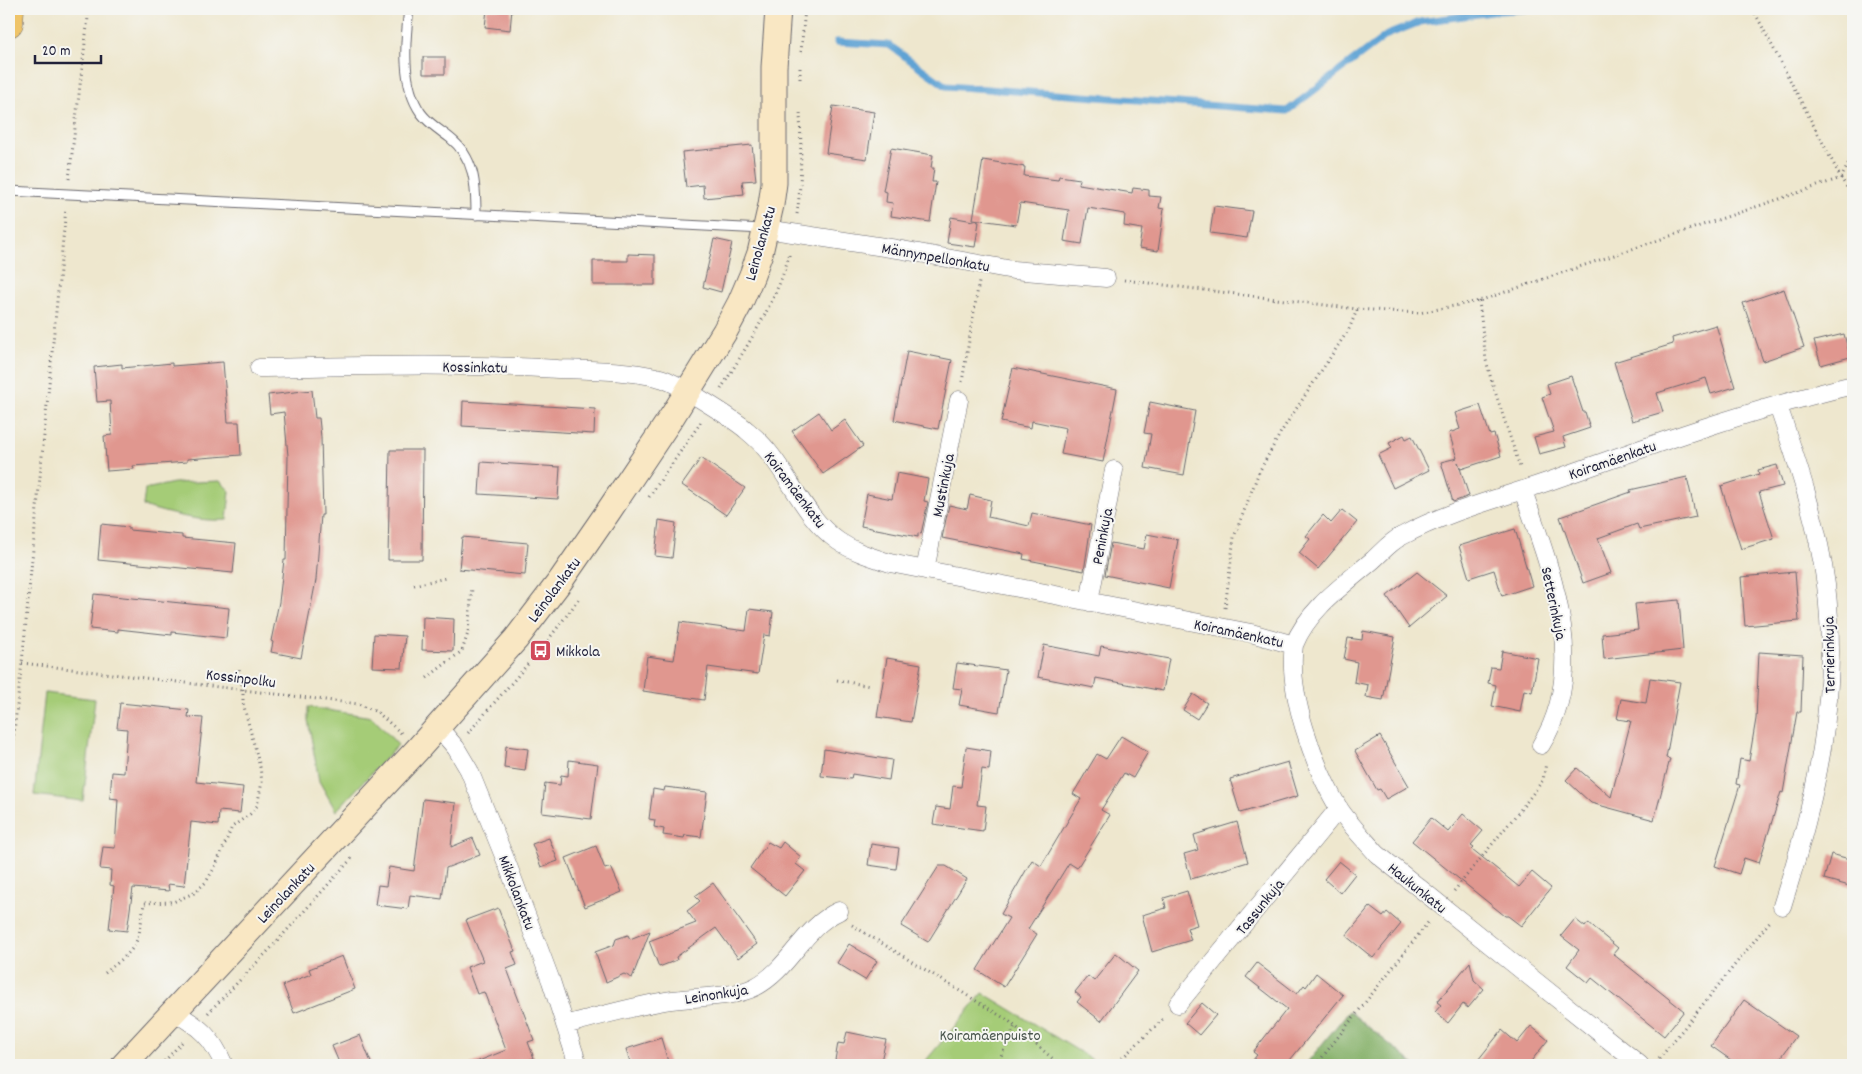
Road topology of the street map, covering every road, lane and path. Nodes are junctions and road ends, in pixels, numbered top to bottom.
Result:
1 (10, 9) edge
2 (89, 9) edge
3 (409, 9) edge
4 (778, 9) edge
5 (1753, 9) edge
6 (9, 23) edge
7 (1853, 154) edge
8 (1841, 178) junction
9 (9, 191) edge
10 (67, 194) junction
11 (1853, 197) edge
12 (476, 215) junction
13 (766, 229) junction
14 (983, 265) junction
15 (1106, 278) joint
16 (1479, 302) junction
17 (1358, 309) junction
18 (259, 368) dead end
19 (1853, 385) edge
20 (687, 392) junction
21 (959, 400) joint
22 (1778, 406) junction
23 (1114, 470) dead end
24 (1525, 490) junction
25 (924, 570) junction
26 (446, 578) dead end
27 (414, 584) dead end
28 (472, 588) dead end
29 (1089, 602) junction
30 (1222, 628) junction
31 (1294, 645) junction
32 (22, 662) junction
33 (239, 669) dead end
34 (427, 678) dead end
35 (837, 680) dead end
36 (870, 686) dead end
37 (243, 690) junction
38 (438, 727) junction
39 (1541, 745) joint
40 (417, 750) junction
41 (9, 775) edge
42 (1339, 808) junction
43 (1441, 906) junction
44 (1782, 906) joint
45 (838, 911) joint
46 (105, 973) dead end
47 (1178, 1004) joint
48 (174, 1012) junction
49 (565, 1025) junction
50 (1015, 1026) junction
51 (124, 1065) edge
52 (224, 1065) edge
53 (578, 1065) edge
54 (1001, 1065) edge
55 (1060, 1065) edge
56 (1115, 1065) edge
57 (1316, 1065) edge
58 (1640, 1065) edge
59 (1654, 1065) edge

1 - 6 main road
2 - 10 path
3 - 12 lane
4 - 13 street, Leinolankatu
5 - 8 path
7 - 8 path
8 - 11 path
8 - 16 path
9 - 10 lane
10 - 12 lane
10 - 32 path
12 - 13 lane
13 - 14 street, Männynpellonkatu
13 - 20 street, Leinolankatu
14 - 15 street, Männynpellonkatu
14 - 21 path
15 - 17 path
16 - 17 path
16 - 24 path
17 - 30 path
18 - 20 street, Kossinkatu
19 - 22 street, Koiramäenkatu
20 - 25 street, Koiramäenkatu
20 - 38 street, Leinolankatu
21 - 25 street, Mustinkuja
22 - 24 street, Koiramäenkatu
22 - 44 street, Terrierinkuja
23 - 29 street, Peninkuja
24 - 31 street, Koiramäenkatu
24 - 39 street, Setterinkuja
25 - 29 street, Koiramäenkatu
26 - 27 path
28 - 34 path
29 - 30 street, Koiramäenkatu
30 - 31 street, Koiramäenkatu
31 - 42 street, Haukunkatu
32 - 37 path, Kossinpolku
32 - 41 path
33 - 37 path
35 - 36 path
37 - 40 path, Kossinpolku
37 - 46 path
38 - 40 street, Leinolankatu
38 - 49 street, Mikkolankatu
39 - 43 path
40 - 48 street, Leinolankatu
42 - 43 street, Haukunkatu
42 - 47 street, Tassunkuja
43 - 57 path
43 - 58 street, Haukunkatu
44 - 59 path
45 - 49 street, Leinonkuja
45 - 50 path
47 - 56 path
48 - 51 street, Leinolankatu
48 - 52 street
49 - 53 street, Mikkolankatu
50 - 54 path
50 - 55 path

